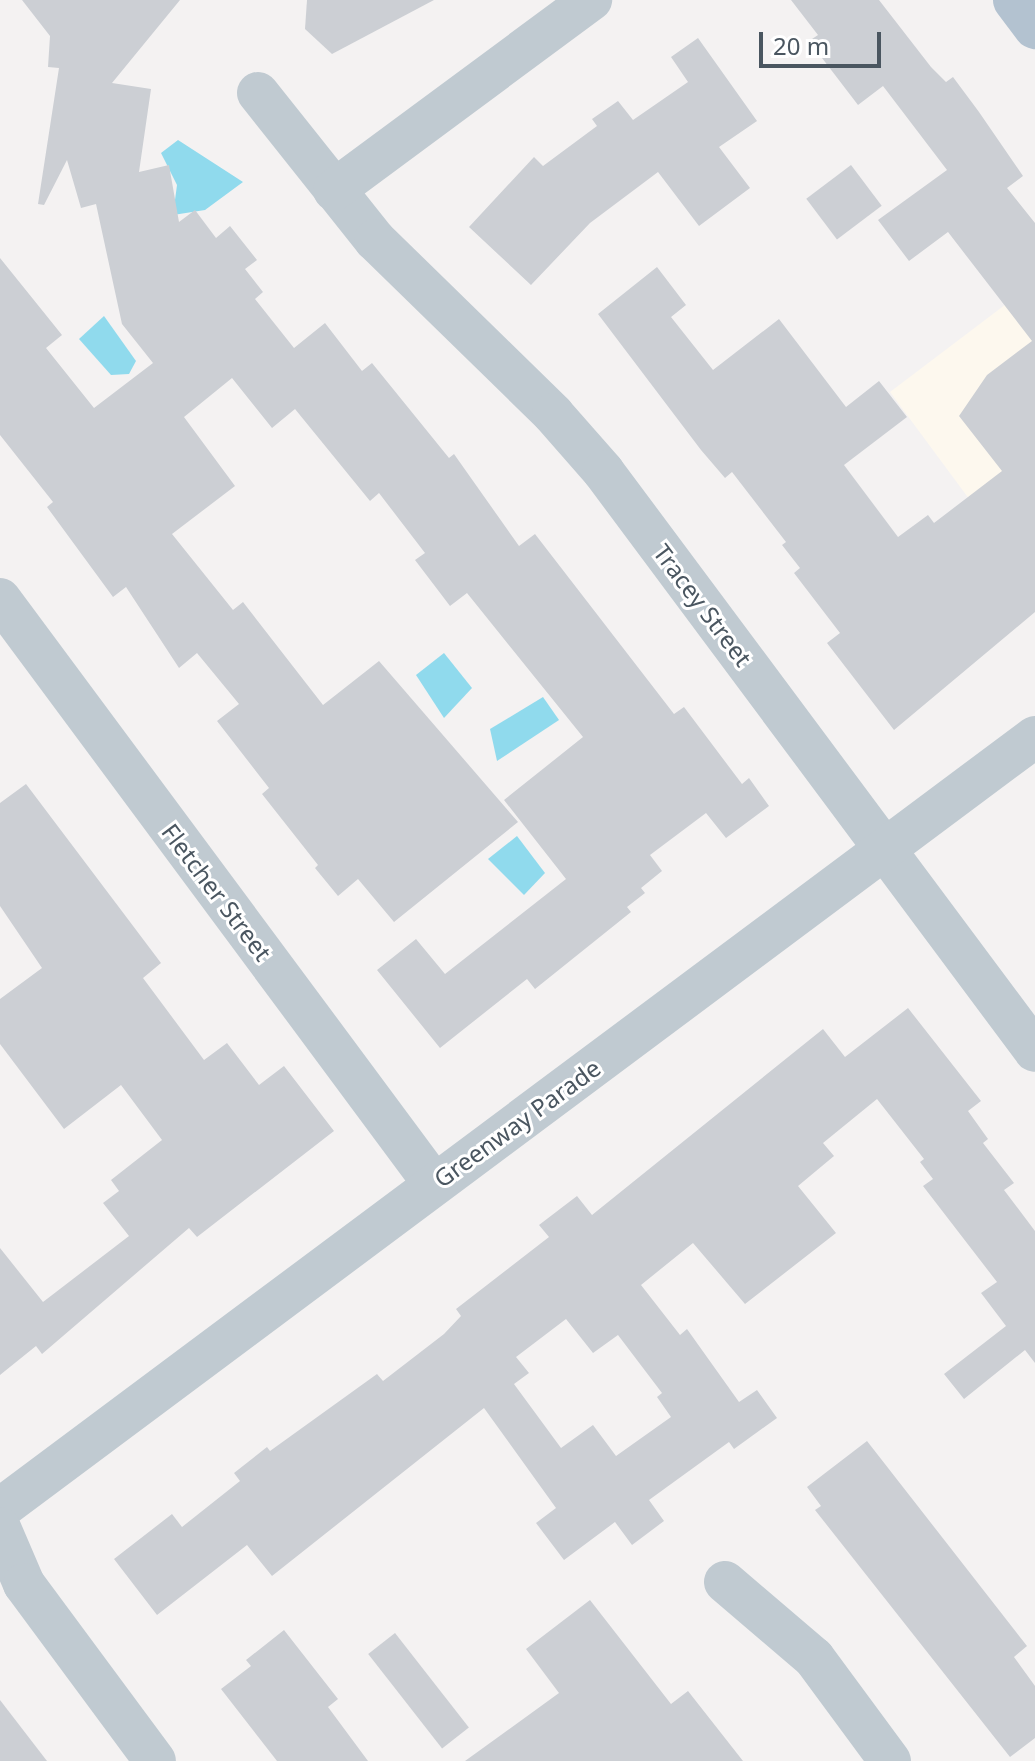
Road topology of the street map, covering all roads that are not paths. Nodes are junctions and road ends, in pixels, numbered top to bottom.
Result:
1 (591, 0) edge
2 (1015, 0) edge
3 (1035, 27) edge
4 (258, 93) dead end
5 (334, 190) junction
6 (0, 599) edge
7 (1035, 737) edge
8 (886, 850) junction
9 (1035, 1051) edge
10 (434, 1184) junction
11 (0, 1509) edge
12 (0, 1528) edge
13 (725, 1582) dead end
14 (155, 1761) edge
15 (890, 1761) edge

1 - 5 street
2 - 3 main road
4 - 5 street, Tracey Street
5 - 8 street, Tracey Street
6 - 10 street, Fletcher Street
7 - 8 street, Greenway Parade
8 - 9 street, Tracey Street
8 - 10 street, Greenway Parade
10 - 11 street, Greenway Parade
12 - 14 street
13 - 15 street

